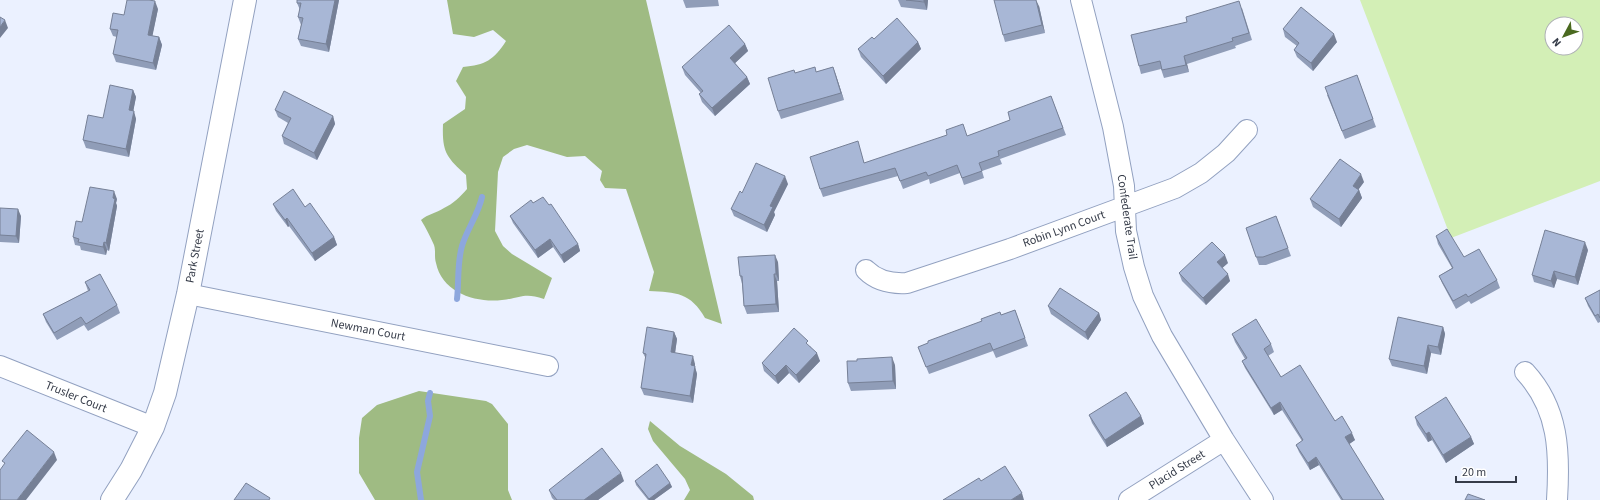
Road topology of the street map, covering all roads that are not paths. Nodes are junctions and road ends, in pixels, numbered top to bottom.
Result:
1 (245, 0) edge
2 (1081, 0) edge
3 (1247, 130) dead end
4 (1124, 207) junction
5 (866, 270) dead end
6 (188, 294) junction
7 (0, 366) edge
8 (548, 366) dead end
9 (1525, 372) dead end
10 (152, 428) junction
11 (1224, 440) junction
12 (112, 500) edge
13 (1129, 500) edge
14 (1263, 500) edge
15 (1557, 500) edge

1 - 6 street, Park Street
2 - 4 street, Confederate Trail
3 - 4 street, Robin Lynn Court
4 - 5 street, Robin Lynn Court
4 - 11 street, Confederate Trail
6 - 8 street, Newman Court
6 - 10 street, Park Street
7 - 10 street, Trusler Court
9 - 15 street
10 - 12 street, Park Street
11 - 13 street, Placid Street
11 - 14 street, Confederate Trail

